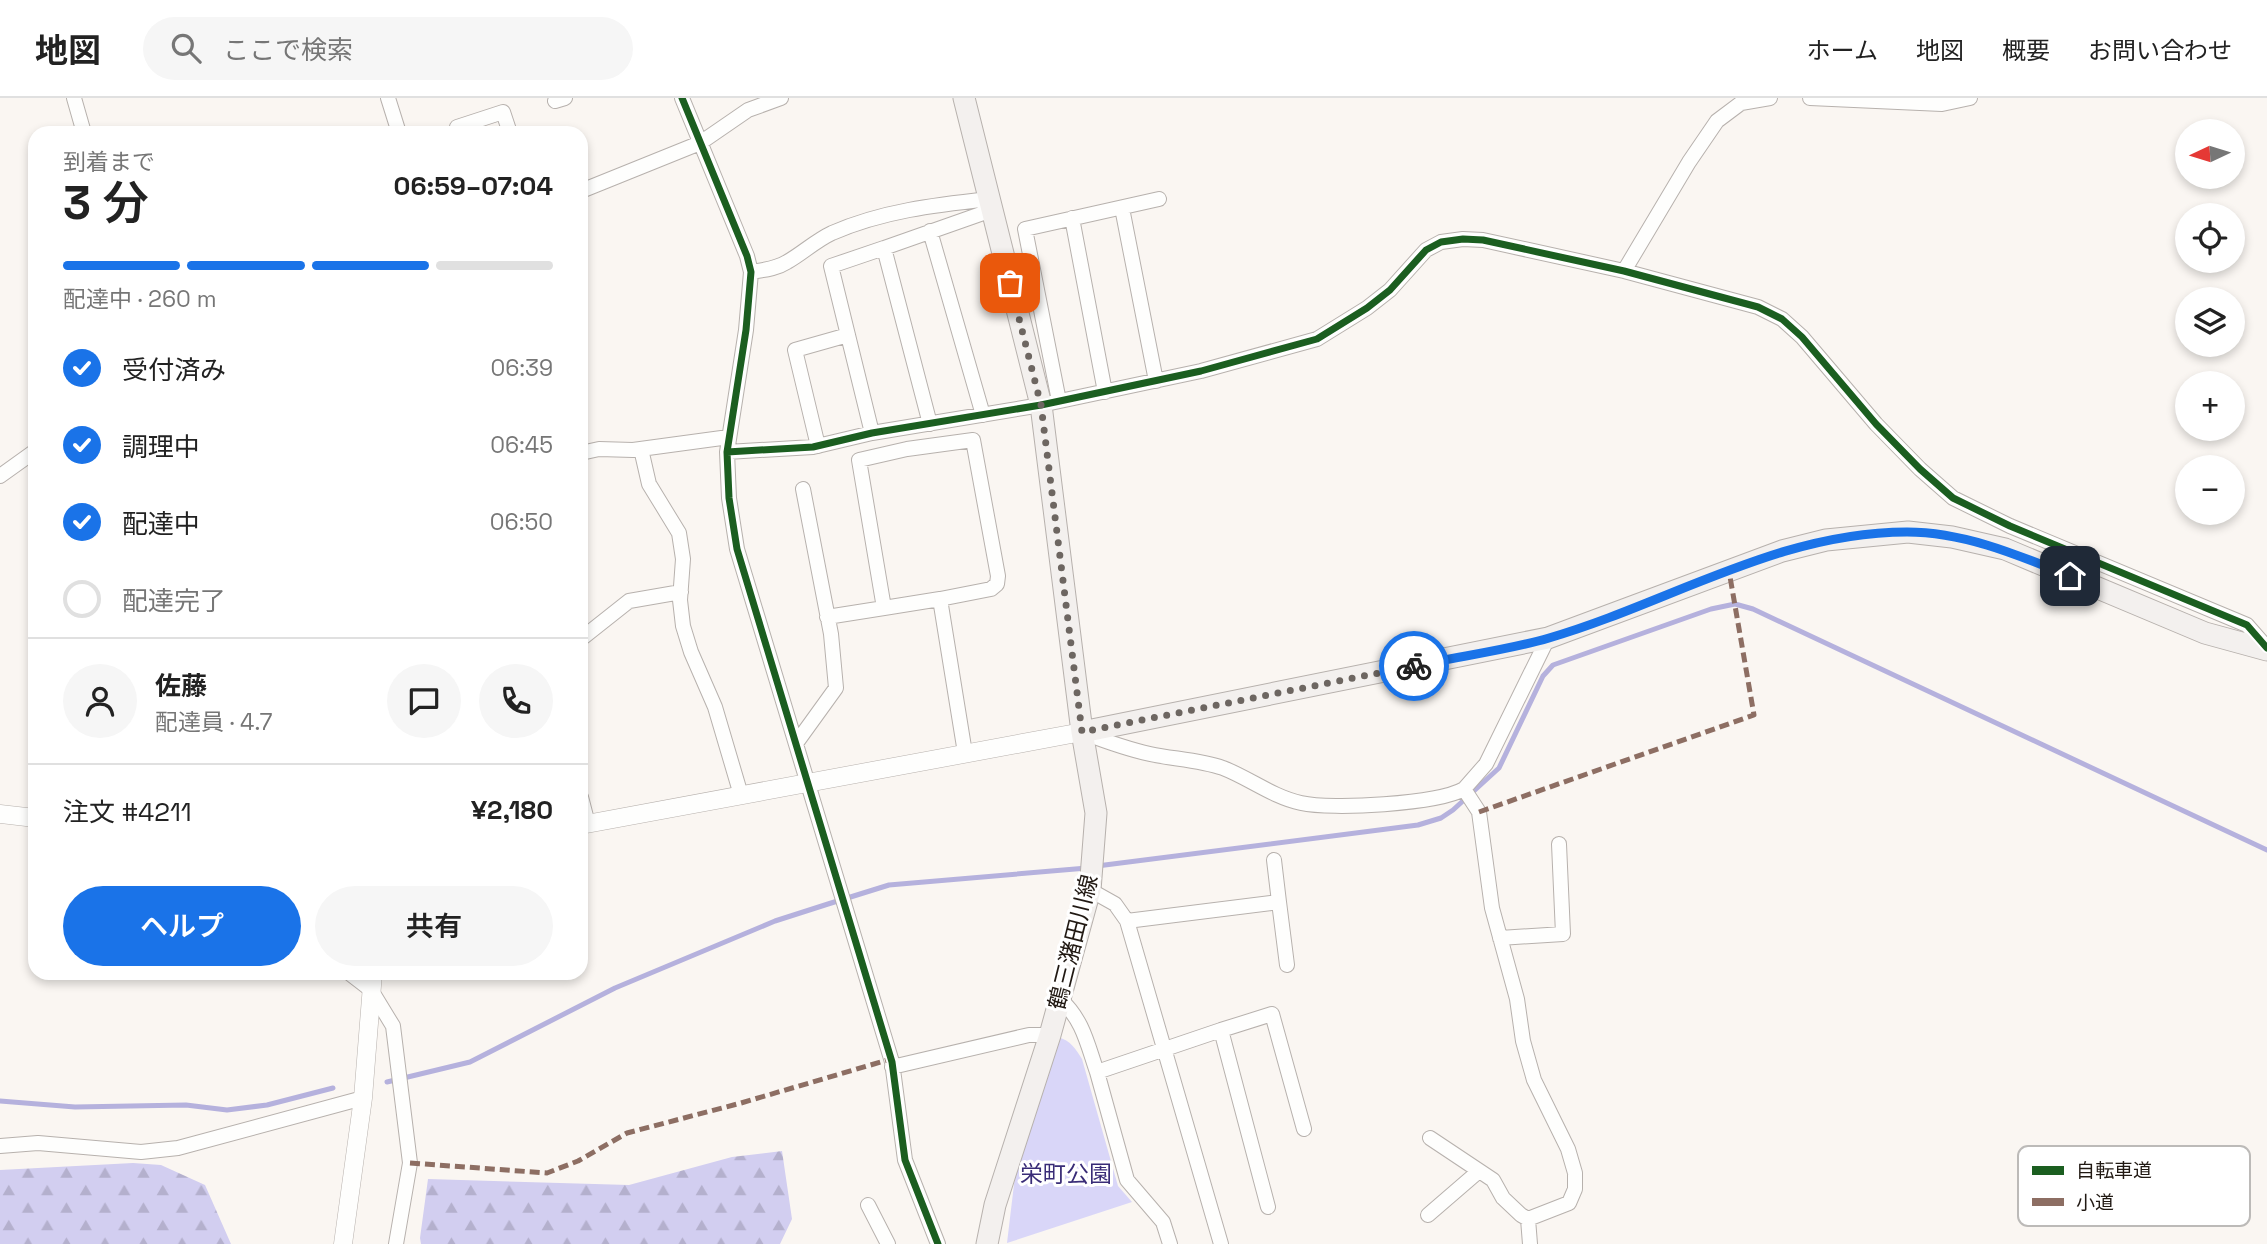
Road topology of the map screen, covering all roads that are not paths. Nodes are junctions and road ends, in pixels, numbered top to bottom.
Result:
1 (74, 98) edge
2 (388, 98) edge
3 (682, 98) edge
4 (781, 98) edge
5 (964, 98) edge
6 (1770, 98) edge
7 (1810, 98) edge
8 (1970, 98) edge
9 (83, 126) edge
10 (397, 126) edge
11 (460, 126) edge
12 (508, 126) edge
13 (700, 143) junction
14 (588, 188) edge
15 (1159, 200) dead end
16 (991, 204) junction
17 (1122, 208) junction
18 (1072, 218) junction
19 (930, 231) junction
20 (884, 248) junction
21 (1624, 271) junction
22 (751, 272) junction
23 (848, 335) junction
24 (1156, 381) junction
25 (1105, 392) junction
26 (1050, 403) junction
27 (983, 415) junction
28 (930, 424) junction
29 (872, 433) junction
30 (728, 444) junction
31 (818, 446) junction
32 (641, 449) junction
33 (588, 451) edge
34 (28, 456) edge
35 (0, 476) edge
36 (803, 489) dead end
37 (681, 592) junction
38 (940, 599) junction
39 (884, 608) junction
40 (827, 617) junction
41 (588, 633) edge
42 (1548, 638) junction
43 (2267, 649) edge
44 (1082, 732) junction
45 (797, 742) junction
46 (965, 753) junction
47 (809, 782) junction
48 (1464, 789) junction
49 (741, 795) junction
50 (0, 814) edge
51 (28, 817) edge
52 (588, 824) edge
53 (1559, 844) dead end
54 (1274, 860) dead end
55 (1090, 890) junction
56 (1279, 902) junction
57 (1127, 921) junction
58 (1500, 938) junction
59 (1287, 965) dead end
60 (372, 981) edge
61 (1060, 999) junction
62 (1220, 1030) junction
63 (1050, 1035) junction
64 (1165, 1049) junction
65 (892, 1067) junction
66 (1097, 1072) junction
67 (363, 1098) junction
68 (1304, 1129) dead end
69 (1430, 1138) dead end
70 (0, 1146) edge
71 (1479, 1171) junction
72 (868, 1205) dead end
73 (1268, 1208) dead end
74 (1428, 1215) dead end
75 (1528, 1219) junction
76 (343, 1244) edge
77 (396, 1244) edge
78 (888, 1244) edge
79 (937, 1244) edge
80 (987, 1244) edge
81 (1170, 1244) edge
82 (1222, 1244) edge
83 (1530, 1244) edge

1 - 9 street
2 - 10 street
3 - 13 street
4 - 13 street
5 - 16 main road, 鶴三潴田川線
6 - 21 street
7 - 8 street
11 - 12 street
13 - 14 street
13 - 22 street
15 - 17 street
16 - 19 street
16 - 22 street
16 - 26 main road, 鶴三潴田川線
17 - 18 street
17 - 24 street
18 - 25 street
18 - 26 street
19 - 20 street
19 - 27 street
20 - 23 street
20 - 28 street
21 - 24 street
21 - 43 street
22 - 30 street
23 - 29 street
23 - 31 street
24 - 25 street
25 - 26 street
26 - 27 street
26 - 44 main road, 鶴三潴田川線
27 - 28 street
28 - 29 street
29 - 31 street
30 - 31 street
30 - 32 street
30 - 45 street
32 - 33 street
32 - 37 street
34 - 35 street
36 - 40 street
37 - 41 street
37 - 49 street
38 - 39 street
38 - 39 street
38 - 46 street
39 - 40 street
40 - 45 street
42 - 43 main road
42 - 44 main road
42 - 48 street
44 - 46 street
44 - 48 street
44 - 55 main road, 鶴三潴田川線
45 - 47 street
46 - 47 street
47 - 49 street
47 - 65 street
48 - 58 street
49 - 52 street
50 - 51 street
53 - 58 street
54 - 56 street
55 - 57 street
55 - 61 main road, 鶴三潴田川線
56 - 57 street
56 - 59 street
57 - 64 street
58 - 75 street
60 - 67 street
60 - 77 street
61 - 63 main road, 鶴三潴田川線
61 - 66 street
62 - 64 street
62 - 68 street
62 - 73 street
63 - 65 street
63 - 80 main road, 鶴三潴田川線
64 - 66 street
64 - 82 street
65 - 79 street
66 - 81 street
67 - 70 street
67 - 76 street
69 - 71 street
71 - 74 street
71 - 75 street
72 - 78 street
75 - 83 street

